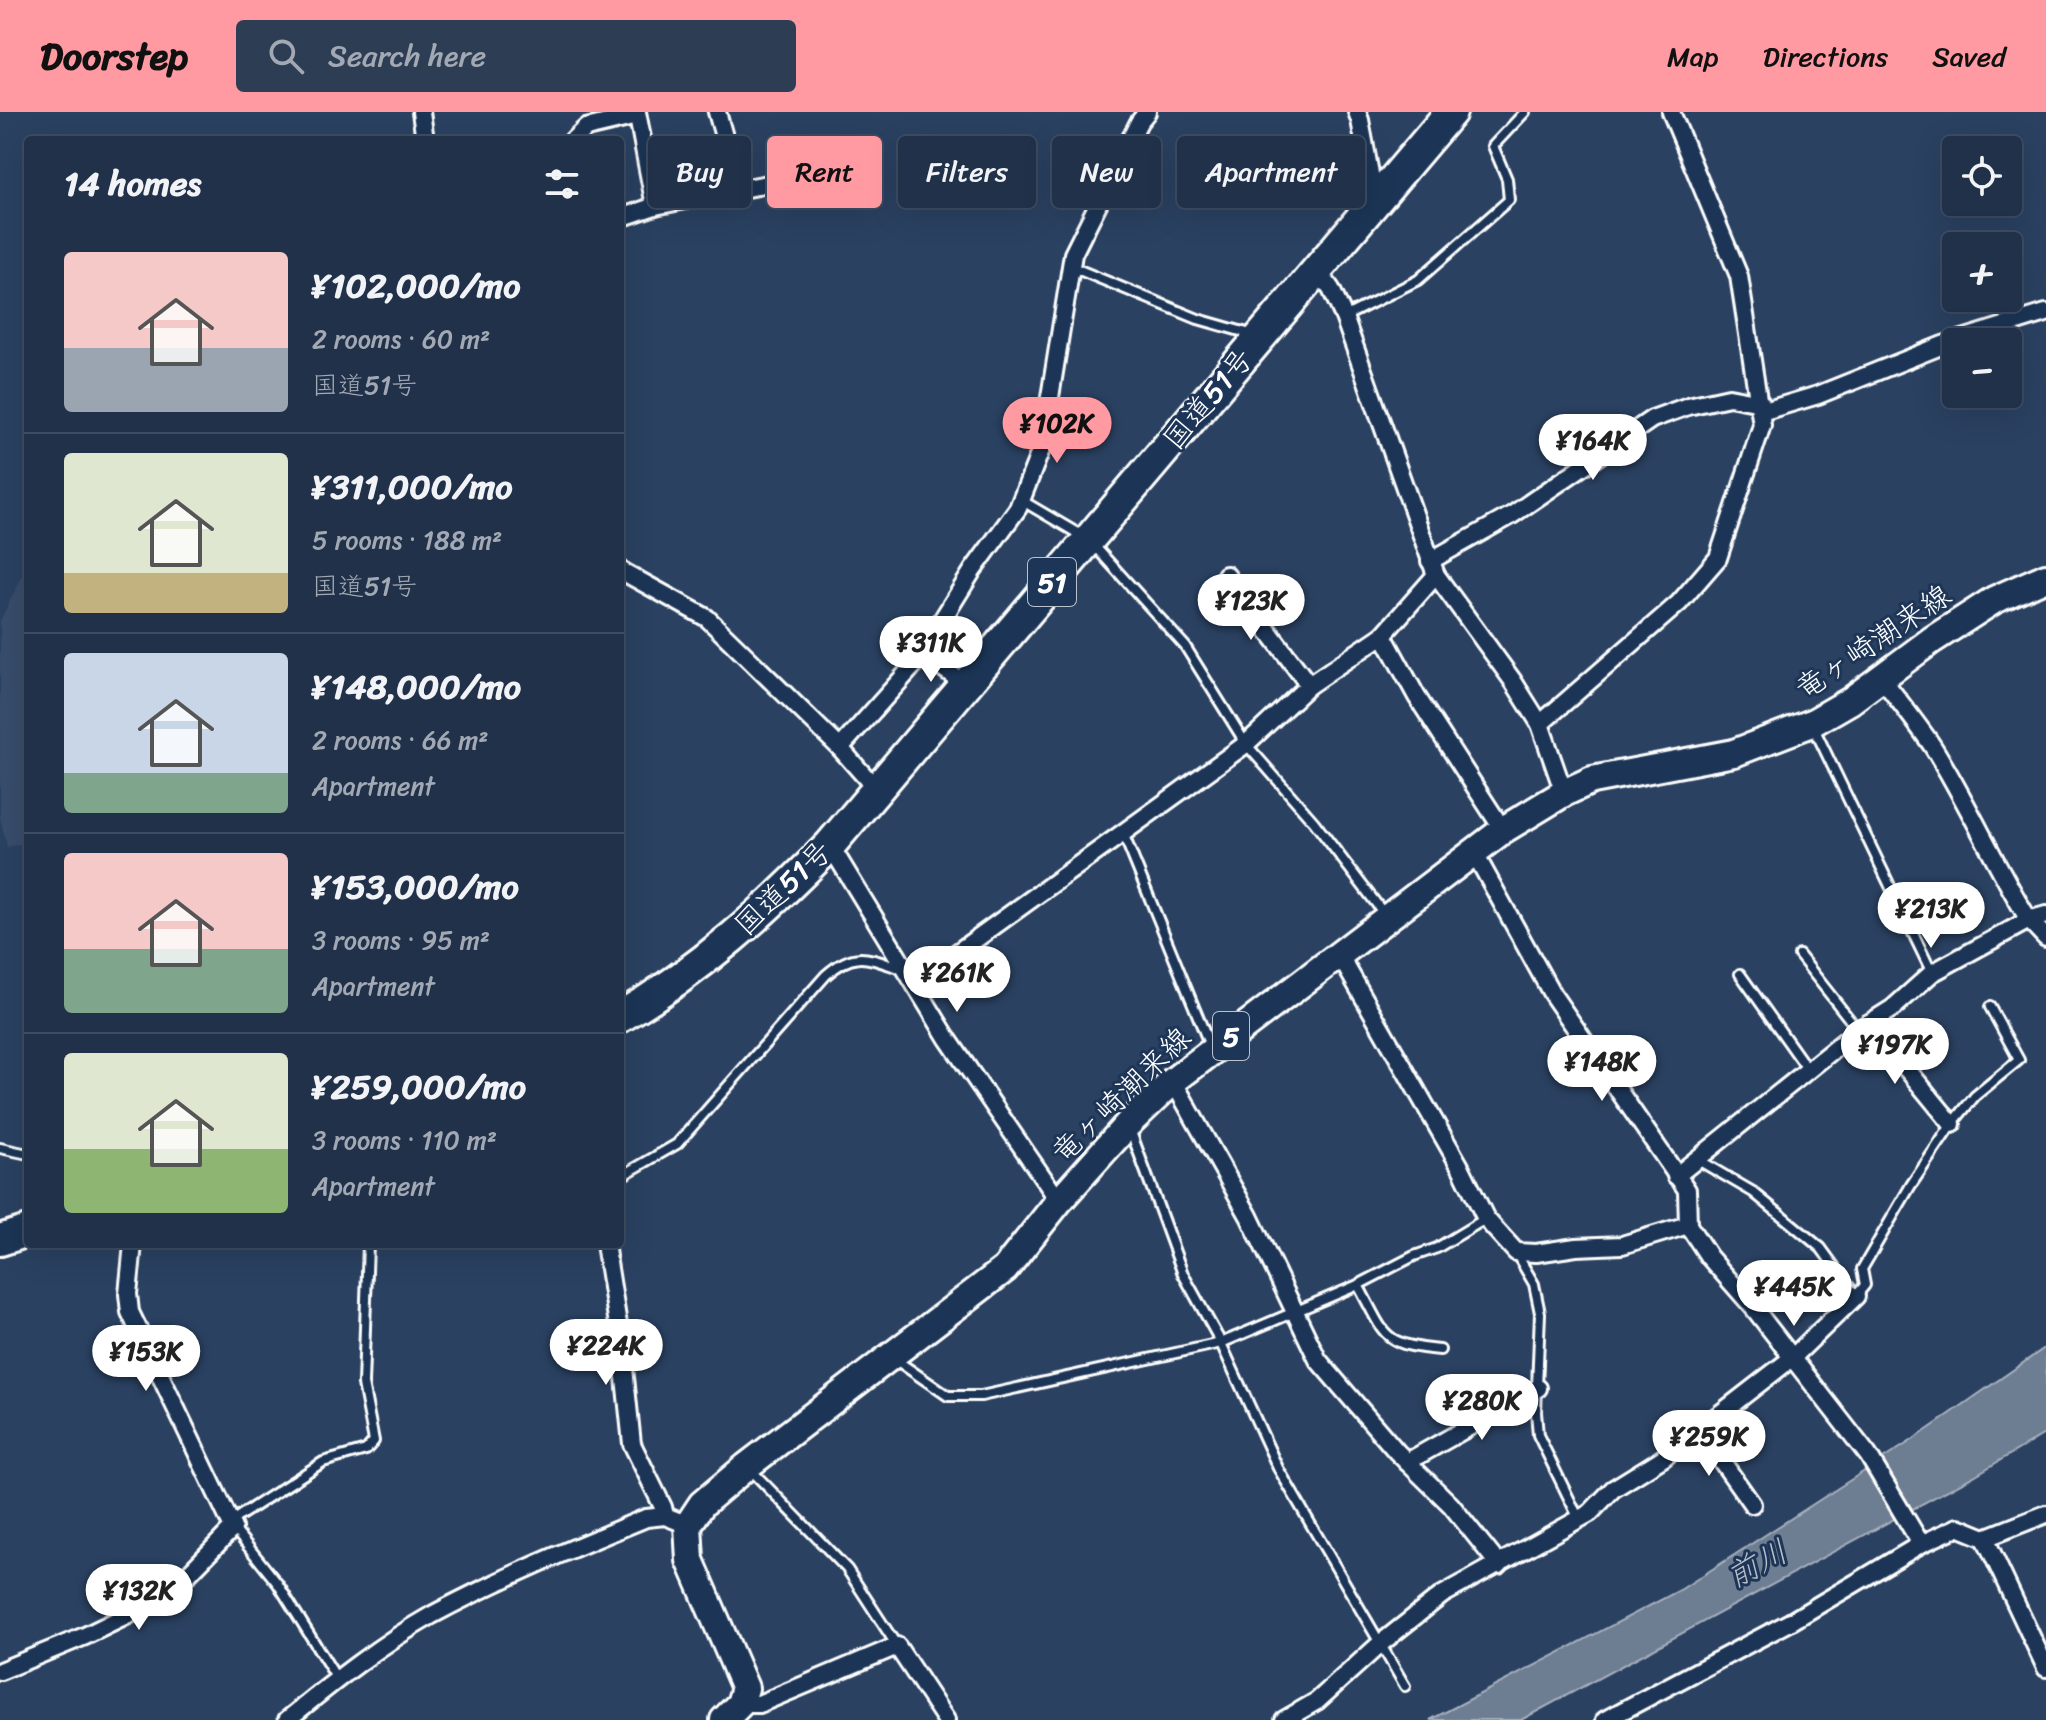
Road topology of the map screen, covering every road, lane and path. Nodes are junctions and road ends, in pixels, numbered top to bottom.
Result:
1 (421, 112) edge
2 (717, 112) edge
3 (1147, 112) edge
4 (1357, 112) edge
5 (1451, 112) edge
6 (1525, 112) edge
7 (1671, 112) edge
8 (637, 114) edge
9 (424, 136) edge
10 (577, 136) edge
11 (724, 136) edge
12 (648, 170) edge
13 (1375, 201) junction
14 (649, 208) edge
15 (624, 217) edge
16 (1071, 267) junction
17 (1318, 271) junction
18 (2046, 313) edge
19 (1344, 317) junction
20 (1261, 337) junction
21 (1761, 408) junction
22 (1021, 500) junction
23 (1089, 540) junction
24 (1433, 568) junction
25 (624, 572) edge
26 (1226, 575) dead end
27 (2046, 577) edge
28 (1383, 635) junction
29 (922, 652) junction
30 (1881, 677) junction
31 (964, 684) junction
32 (1309, 685) junction
33 (1812, 723) junction
34 (1540, 724) junction
35 (1246, 744) junction
36 (840, 748) junction
37 (876, 789) junction
38 (1564, 793) junction
39 (1503, 830) junction
40 (1122, 833) junction
41 (830, 845) junction
42 (1474, 852) junction
43 (2046, 915) edge
44 (1388, 919) junction
45 (2029, 920) junction
46 (2046, 938) edge
47 (1799, 955) dead end
48 (1340, 956) junction
49 (1932, 973) junction
50 (1740, 974) dead end
51 (911, 977) junction
52 (1990, 1007) dead end
53 (624, 1014) edge
54 (1864, 1026) junction
55 (1212, 1049) junction
56 (1808, 1070) junction
57 (1173, 1081) junction
58 (1128, 1124) junction
59 (1952, 1124) junction
60 (0, 1148) edge
61 (24, 1153) edge
62 (1697, 1160) junction
63 (624, 1175) edge
64 (1676, 1176) junction
65 (1059, 1201) junction
66 (1486, 1219) junction
67 (1688, 1225) junction
68 (24, 1232) edge
69 (0, 1240) edge
70 (133, 1248) edge
71 (368, 1248) edge
72 (606, 1248) edge
73 (1516, 1252) junction
74 (1358, 1285) junction
75 (1856, 1296) junction
76 (1295, 1314) junction
77 (1221, 1343) junction
78 (1440, 1350) dead end
79 (893, 1358) junction
80 (1792, 1358) junction
81 (1538, 1388) junction
82 (1699, 1429) junction
83 (1407, 1462) junction
84 (747, 1466) junction
85 (1752, 1504) dead end
86 (2046, 1514) edge
87 (1579, 1519) junction
88 (677, 1521) junction
89 (232, 1525) junction
90 (1985, 1538) junction
91 (1921, 1544) junction
92 (1499, 1565) junction
93 (1380, 1644) junction
94 (897, 1646) junction
95 (2046, 1668) edge
96 (0, 1671) edge
97 (337, 1679) junction
98 (1405, 1686) dead end
99 (732, 1712) edge
100 (287, 1720) edge
101 (946, 1720) edge
102 (1284, 1720) edge
103 (1605, 1720) edge

1 - 9 street
2 - 11 street
3 - 16 street
4 - 13 street
5 - 13 highway, 国道51号 / 51
6 - 19 lane
7 - 21 street
8 - 10 street
8 - 12 street
13 - 17 highway, 国道51号 / 51
14 - 15 street
16 - 20 lane
16 - 22 street
17 - 19 street
17 - 20 highway, 国道51号 / 51
18 - 21 street
19 - 24 street
20 - 23 highway, 国道51号 / 51
21 - 24 street
21 - 34 street
22 - 23 lane
22 - 29 street
23 - 31 highway, 国道51号 / 51
23 - 35 lane
24 - 28 street
24 - 34 street
25 - 36 street
26 - 32 street
27 - 30 main road, 竜ヶ崎潮来線 / 5
28 - 32 street
28 - 39 street
29 - 31 street
29 - 36 street
30 - 33 main road, 竜ヶ崎潮来線 / 5
30 - 45 street
31 - 37 highway, 国道51号 / 51
32 - 35 street
33 - 38 main road, 竜ヶ崎潮来線 / 5
33 - 49 lane
34 - 38 street
35 - 40 street
35 - 44 lane
36 - 37 street
37 - 41 highway, 国道51号 / 51
38 - 39 main road, 竜ヶ崎潮来線 / 5
39 - 42 main road, 竜ヶ崎潮来線 / 5
40 - 51 street
40 - 55 lane
41 - 51 street
41 - 53 highway, 国道51号 / 51
42 - 44 main road, 竜ヶ崎潮来線 / 5
42 - 64 street
43 - 45 street
44 - 48 main road, 竜ヶ崎潮来線 / 5
45 - 46 street
45 - 49 street
47 - 54 lane
48 - 55 main road, 竜ヶ崎潮来線 / 5
48 - 66 street
49 - 54 street
50 - 56 lane
51 - 63 lane
51 - 65 street
52 - 59 lane
54 - 56 street
54 - 59 street
55 - 57 main road, 竜ヶ崎潮来線 / 5
56 - 62 street
57 - 58 main road, 竜ヶ崎潮来線 / 5
57 - 76 street
58 - 65 main road, 竜ヶ崎潮来線 / 5
58 - 77 lane
59 - 75 lane
60 - 61 lane
62 - 64 street
62 - 75 lane
64 - 67 street
65 - 79 main road, 竜ヶ崎潮来線 / 5
66 - 73 street
66 - 74 lane
67 - 73 street
67 - 80 street
68 - 69 highway
70 - 89 street
71 - 89 lane
72 - 88 street
73 - 81 lane
74 - 76 lane
74 - 78 lane
75 - 80 street
76 - 77 lane
76 - 83 street
77 - 79 lane
77 - 93 lane
79 - 84 main road, 竜ヶ崎潮来線 / 5
80 - 82 street
80 - 91 street
81 - 83 street
81 - 87 lane
82 - 85 street
82 - 87 street
83 - 92 street
84 - 88 main road, 竜ヶ崎潮来線 / 5
84 - 94 lane
86 - 90 street
87 - 92 street
88 - 97 street
88 - 99 main road
89 - 96 street
89 - 97 lane
90 - 91 street
90 - 95 street
91 - 103 street
92 - 93 street
93 - 98 lane
93 - 102 street
94 - 99 street
94 - 101 street
97 - 100 street

